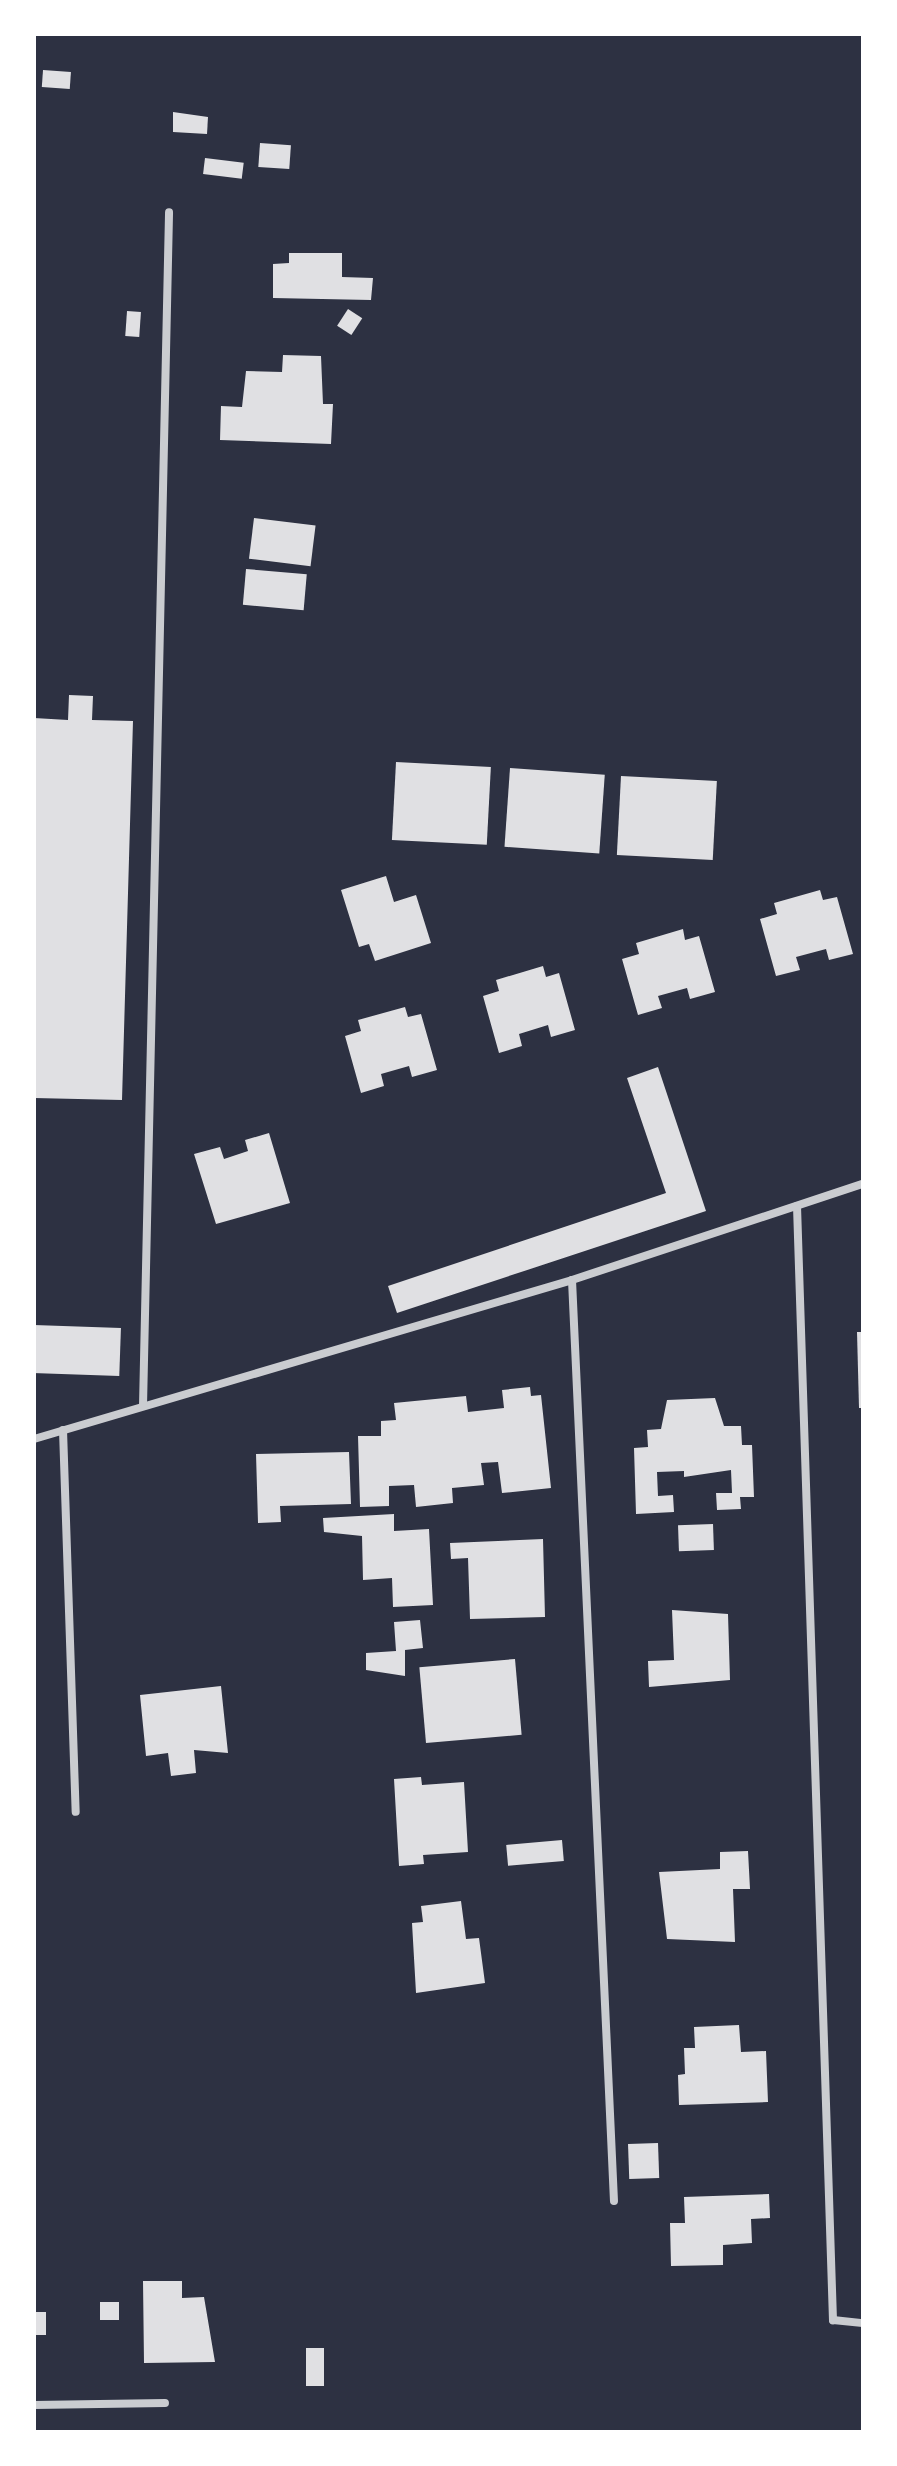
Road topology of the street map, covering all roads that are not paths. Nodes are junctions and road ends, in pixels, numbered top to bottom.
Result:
1 (169, 212) dead end
2 (863, 1184) edge
3 (797, 1206) junction
4 (572, 1280) junction
5 (143, 1406) junction
6 (63, 1430) junction
7 (34, 1439) edge
8 (76, 1812) dead end
9 (614, 2201) dead end
10 (863, 2323) edge
11 (165, 2403) dead end
12 (34, 2405) edge

1 - 5 street
2 - 3 street
3 - 4 street
3 - 10 street
4 - 5 street
4 - 9 street
5 - 6 street
6 - 7 street
6 - 8 street
11 - 12 street

